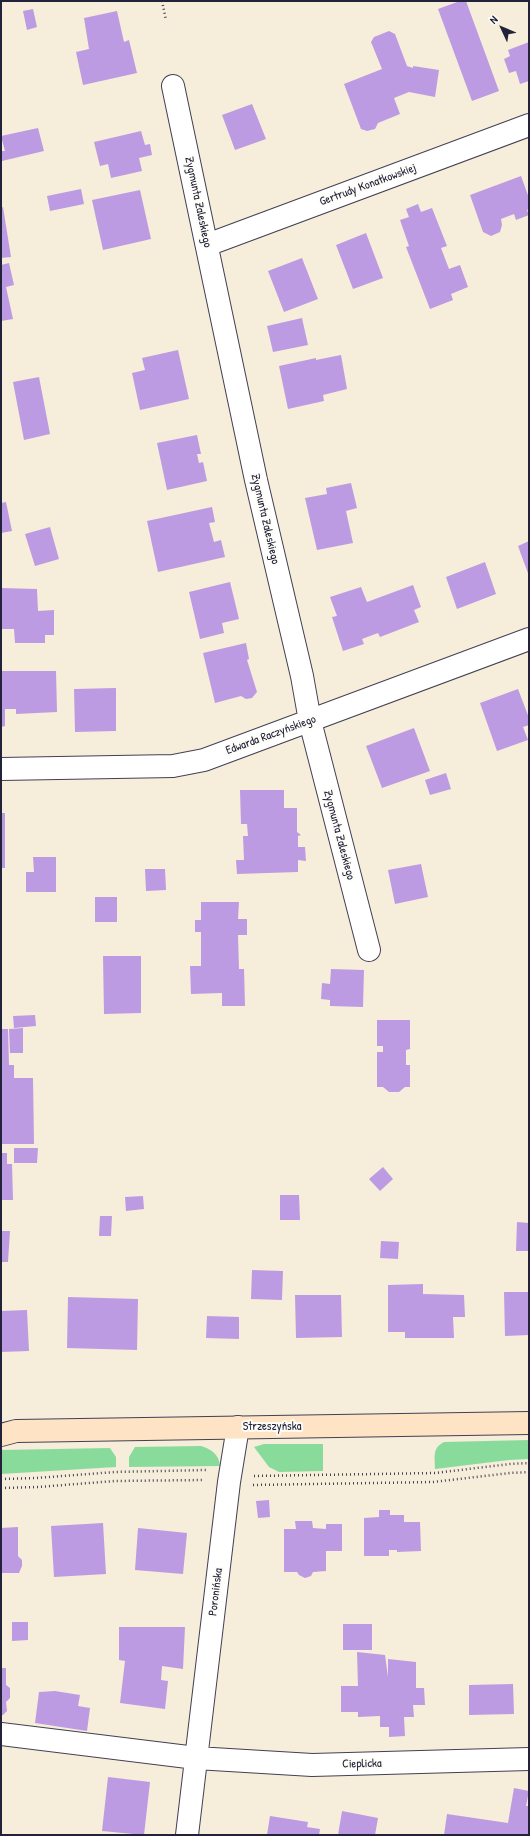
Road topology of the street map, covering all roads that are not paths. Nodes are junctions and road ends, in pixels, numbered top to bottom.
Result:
1 (173, 86) dead end
2 (529, 125) edge
3 (207, 245) junction
4 (529, 639) edge
5 (310, 721) junction
6 (1, 769) edge
7 (369, 950) dead end
8 (529, 1423) edge
9 (238, 1427) junction
10 (6, 1431) edge
11 (1, 1734) edge
12 (196, 1758) junction
13 (529, 1759) edge
14 (187, 1835) edge

1 - 3 street, Zygmunta Zaleskiego
2 - 3 street, Gertrudy Konatkowskiej
3 - 5 street, Zygmunta Zaleskiego
4 - 5 street, Edwarda Raczyńskiego
5 - 6 street, Edwarda Raczyńskiego
5 - 7 street, Zygmunta Zaleskiego
8 - 9 street, Strzeszyńska
9 - 10 street, Strzeszyńska
9 - 12 street, Poronińska
11 - 12 street
12 - 13 street, Cieplicka
12 - 14 street, Poronińska

